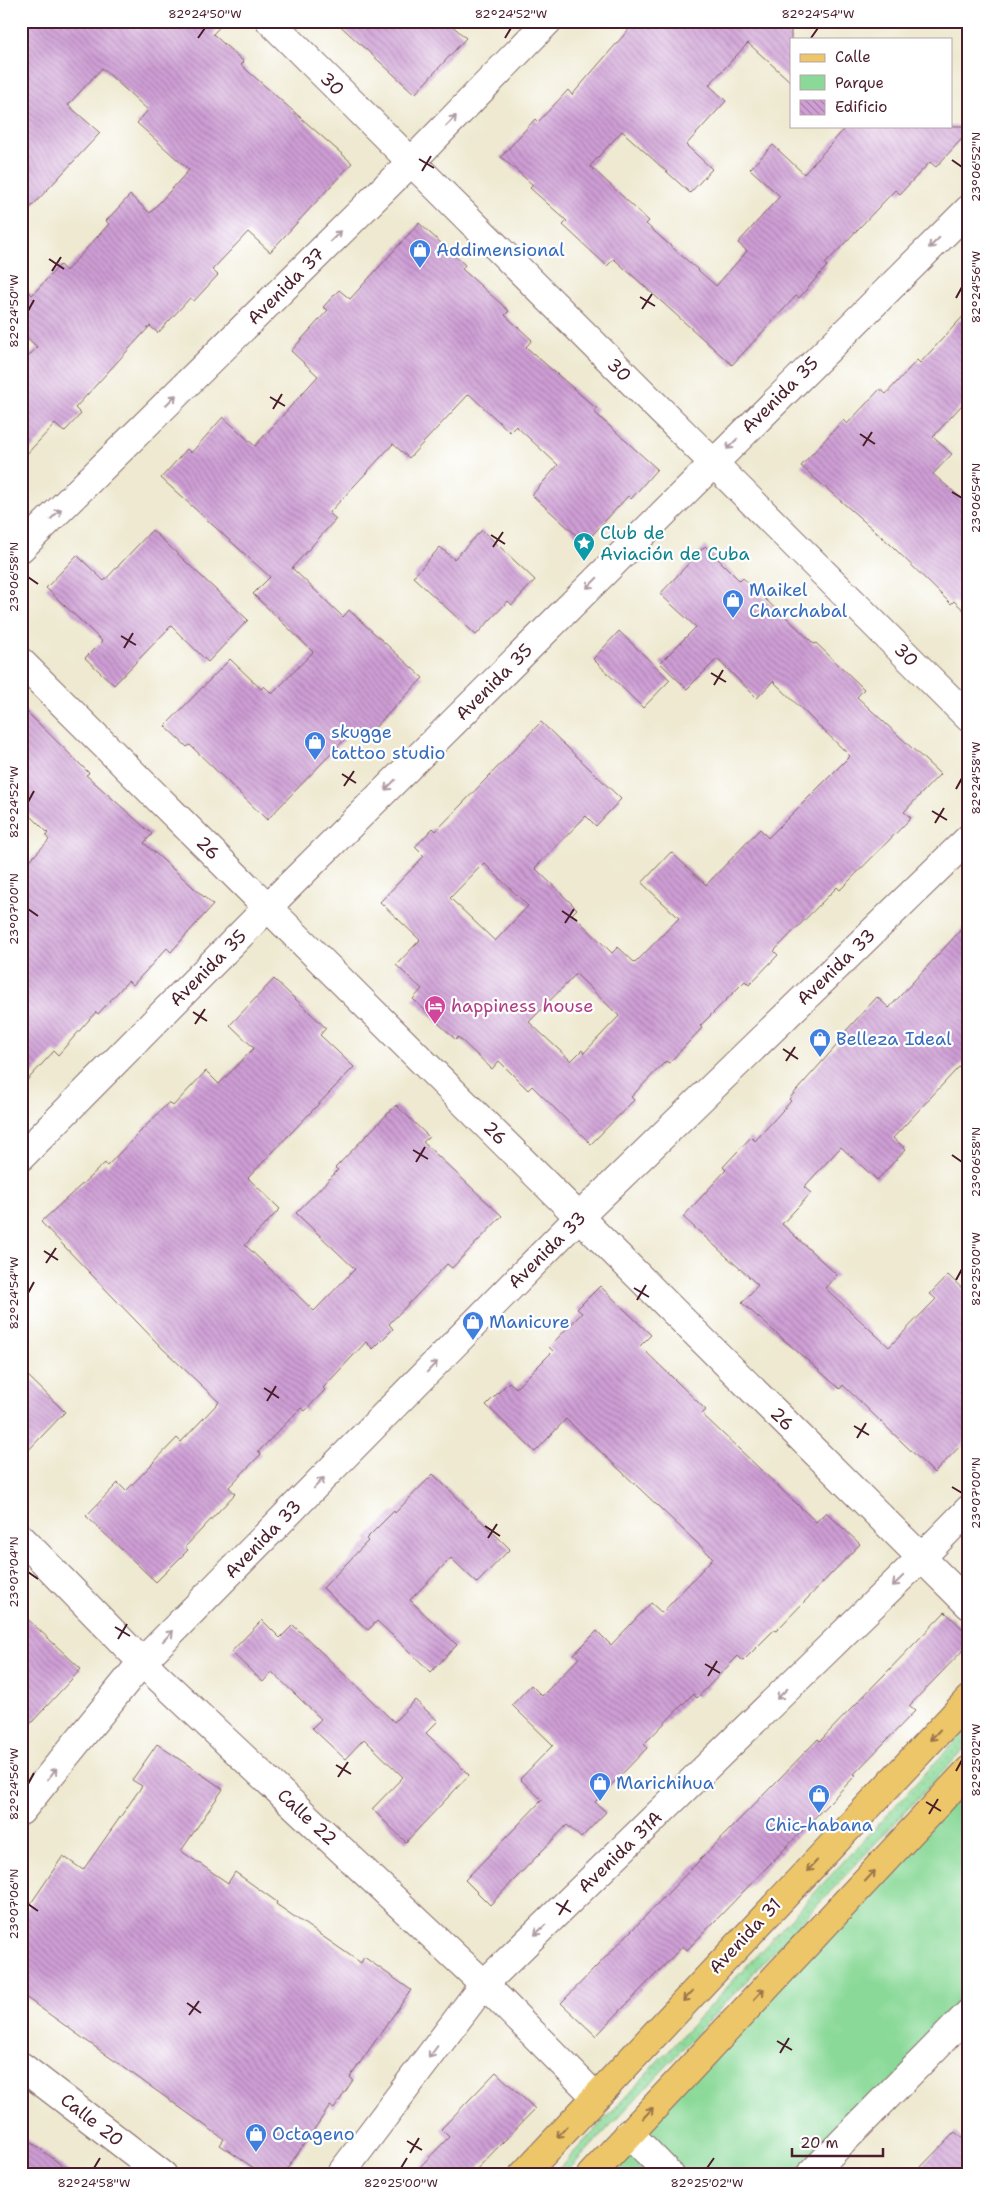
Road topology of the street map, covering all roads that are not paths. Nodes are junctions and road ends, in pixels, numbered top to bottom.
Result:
1 (270, 21) edge
2 (548, 21) edge
3 (411, 162) junction
4 (969, 209) edge
5 (712, 463) junction
6 (21, 548) edge
7 (21, 662) edge
8 (969, 718) edge
9 (969, 838) edge
10 (268, 907) junction
11 (21, 1157) edge
12 (580, 1217) junction
13 (969, 1509) edge
14 (21, 1538) edge
15 (922, 1558) junction
16 (969, 1606) edge
17 (142, 1662) junction
18 (969, 1699) edge
19 (969, 1770) edge
20 (21, 1812) edge
21 (484, 1984) junction
22 (969, 2013) edge
23 (21, 2066) edge
24 (595, 2096) junction
25 (629, 2133) junction
26 (163, 2175) edge
27 (340, 2175) edge
28 (523, 2175) edge
29 (591, 2175) edge
30 (670, 2175) edge
31 (810, 2175) edge

1 - 3 street, 30
3 -> 2 street, Avenida 37
3 - 5 street, 30
6 -> 3 street, Avenida 37
4 -> 5 street, Avenida 35
5 - 8 street, 30
5 -> 10 street, Avenida 35
7 - 10 street, 26
9 - 12 street, Avenida 33
10 - 11 street, Avenida 35
10 - 12 street, 26
12 - 15 street, 26
17 -> 12 street, Avenida 33
13 - 15 street, Avenida 31A
14 - 17 street, Calle 22
15 - 16 street, 26
15 -> 21 street, Avenida 31A
20 -> 17 street, Avenida 33
17 - 21 street, Calle 22
18 -> 24 main road, Avenida 31
25 -> 19 main road
21 - 24 street, Calle 22
21 -> 27 street, Avenida 31A
22 - 31 street
23 - 26 street, Calle 20
24 -> 28 main road, Avenida 31
25 - 29 main road
25 - 30 street

